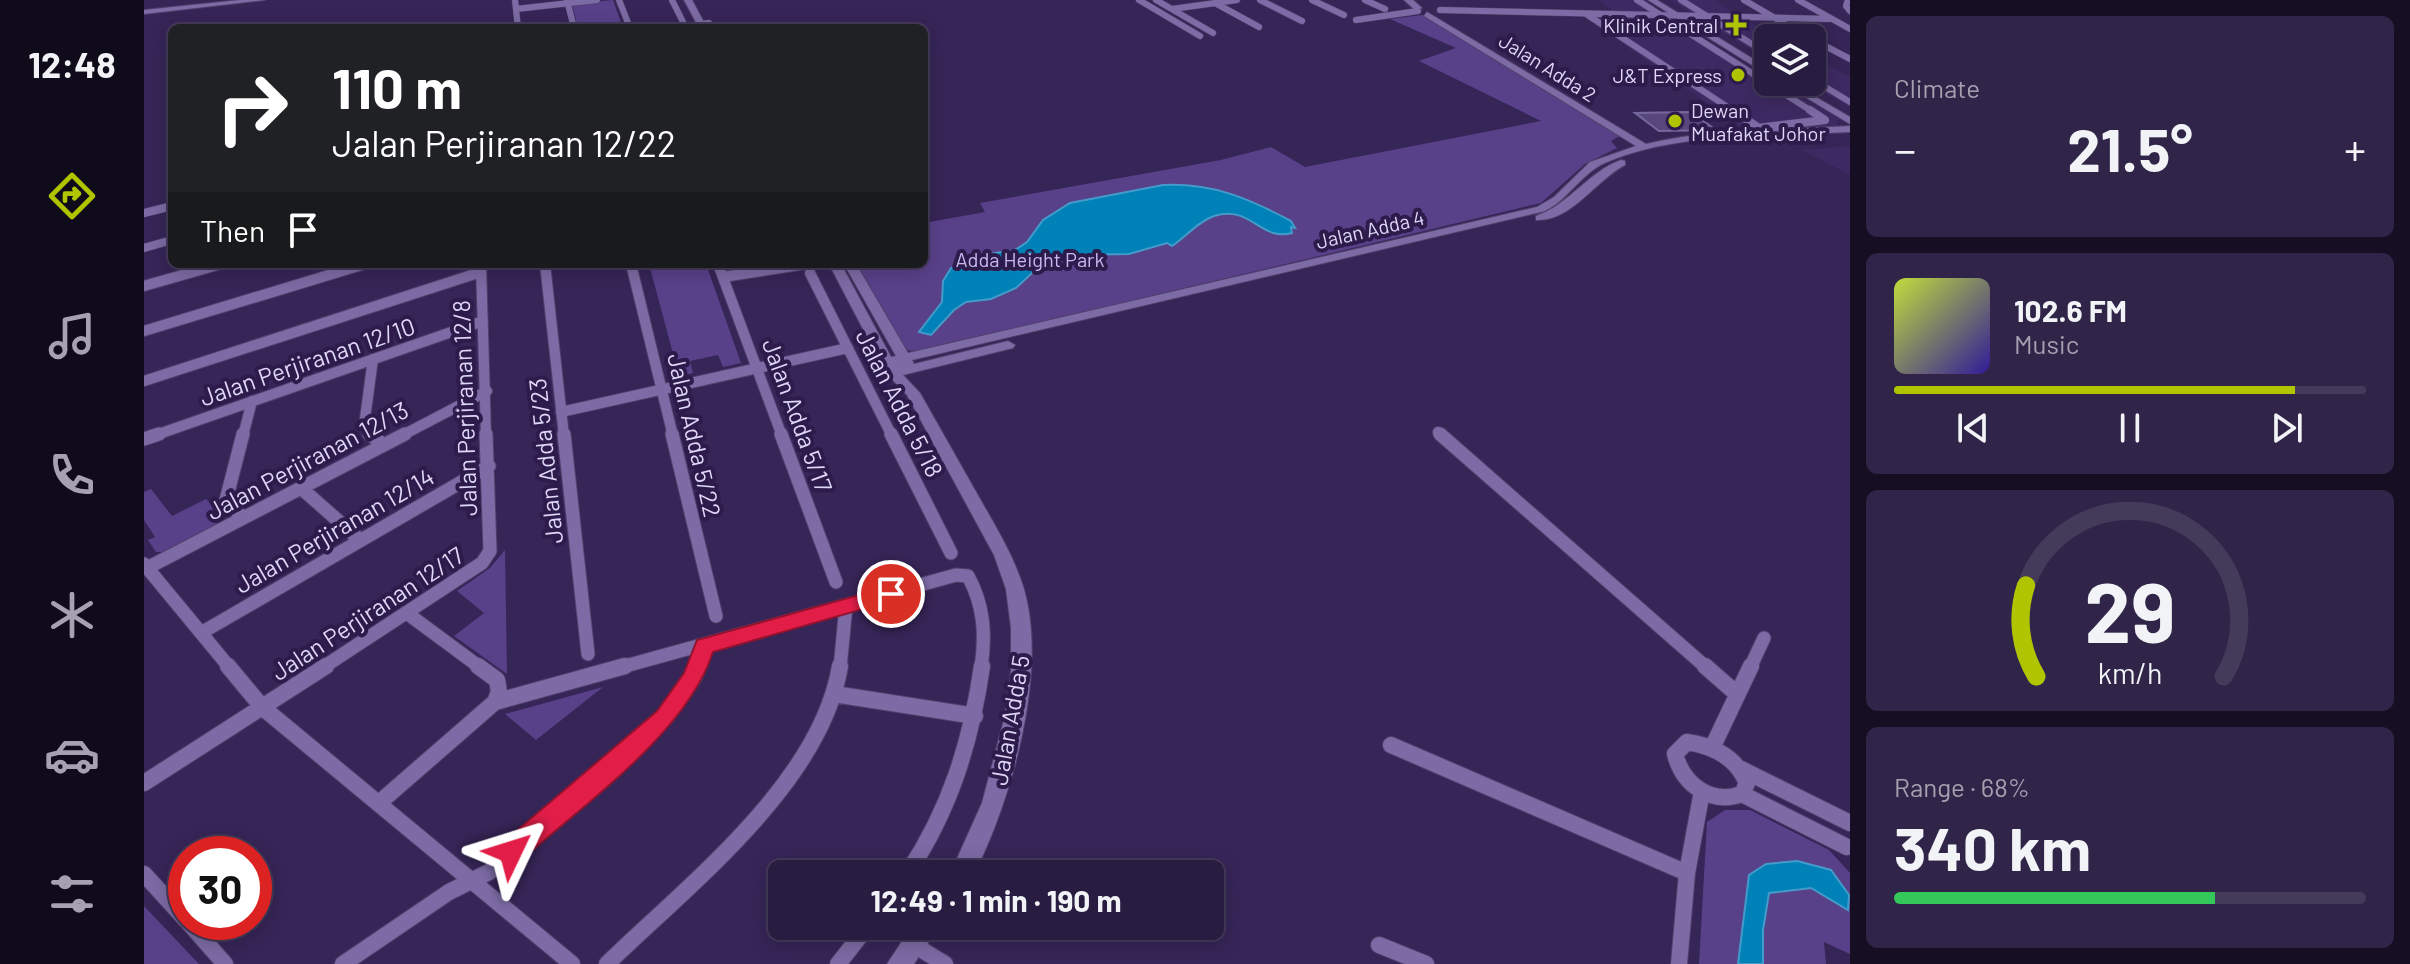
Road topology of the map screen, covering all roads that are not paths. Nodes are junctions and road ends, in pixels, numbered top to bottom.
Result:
1 (261, 0) edge
2 (515, 0) edge
3 (597, 0) edge
4 (619, 0) edge
5 (672, 0) edge
6 (688, 0) edge
7 (697, 0) edge
8 (1139, 0) edge
9 (1156, 0) edge
10 (1237, 0) edge
11 (1260, 0) edge
12 (1312, 0) edge
13 (1365, 0) edge
14 (1408, 0) edge
15 (1637, 0) edge
16 (1652, 0) edge
17 (1663, 0) edge
18 (1681, 0) edge
19 (1744, 0) edge
20 (1798, 0) edge
21 (1848, 0) edge
22 (567, 2) edge
23 (1211, 2) edge
24 (516, 9) junction
25 (1172, 9) junction
26 (1385, 9) dead end
27 (1426, 9) edge
28 (1850, 11) edge
29 (144, 12) edge
30 (1584, 12) junction
31 (1655, 14) junction
32 (1344, 15) dead end
33 (1671, 15) junction
34 (1684, 15) junction
35 (1702, 16) junction
36 (1772, 18) junction
37 (1829, 19) junction
38 (1356, 20) dead end
39 (1302, 21) dead end
40 (518, 24) edge
41 (573, 24) edge
42 (628, 24) edge
43 (684, 24) edge
44 (705, 24) edge
45 (705, 24) edge
46 (1783, 24) edge
47 (1259, 27) dead end
48 (1850, 29) edge
49 (1213, 33) dead end
50 (1200, 36) dead end
51 (1754, 46) edge
52 (1826, 47) edge
53 (1754, 57) edge
54 (1850, 59) edge
55 (1754, 64) edge
56 (1826, 87) edge
57 (1808, 96) edge
58 (1820, 96) edge
59 (1850, 102) edge
60 (1850, 114) edge
61 (1850, 121) edge
62 (1629, 132) junction
63 (1850, 132) edge
64 (1768, 134) junction
65 (1654, 146) junction
66 (168, 207) edge
67 (144, 213) edge
68 (168, 241) edge
69 (144, 248) edge
70 (207, 268) edge
71 (352, 268) edge
72 (481, 268) edge
73 (545, 268) edge
74 (632, 268) edge
75 (720, 268) edge
76 (766, 268) edge
77 (837, 268) edge
78 (852, 268) edge
79 (808, 269) edge
80 (723, 277) junction
81 (144, 286) edge
82 (483, 321) junction
83 (144, 331) edge
84 (848, 348) junction
85 (373, 359) junction
86 (906, 364) junction
87 (890, 367) junction
88 (757, 368) junction
89 (144, 381) edge
90 (662, 389) junction
91 (487, 391) junction
92 (913, 393) junction
93 (252, 401) junction
94 (561, 412) junction
95 (1438, 432) dead end
96 (144, 439) edge
97 (383, 444) junction
98 (489, 466) junction
99 (301, 488) junction
100 (243, 518) junction
101 (360, 540) junction
102 (490, 551) joint
103 (951, 553) dead end
104 (146, 566) edge
105 (836, 582) dead end
106 (846, 606) junction
107 (408, 614) junction
108 (716, 616) dead end
109 (201, 633) junction
110 (1764, 638) dead end
111 (704, 646) junction
112 (588, 654) dead end
113 (834, 694) junction
114 (1737, 694) junction
115 (495, 702) junction
116 (262, 707) junction
117 (975, 716) junction
118 (1391, 745) dead end
119 (1713, 746) junction
120 (1741, 769) junction
121 (144, 783) edge
122 (1702, 791) junction
123 (1742, 794) junction
124 (379, 803) junction
125 (1850, 823) edge
126 (1847, 847) dead end
127 (916, 860) edge
128 (970, 860) edge
129 (1687, 873) junction
130 (144, 874) edge
131 (472, 881) junction
132 (168, 900) edge
133 (204, 940) edge
134 (857, 940) edge
135 (914, 945) edge
136 (1379, 945) dead end
137 (225, 964) edge
138 (343, 964) edge
139 (572, 964) edge
140 (607, 964) edge
141 (838, 964) edge
142 (945, 964) edge
143 (1426, 964) edge
144 (1679, 964) edge

1 - 29 street
2 - 24 street
3 - 22 street
4 - 42 street
5 - 43 street
6 - 44 street
7 - 45 street
8 - 50 street
9 - 25 street
10 - 23 street
11 - 39 street
12 - 32 street
13 - 26 street
14 - 27 street, Jalan Adda 2
15 - 31 street
16 - 33 street
17 - 34 street
18 - 35 street
19 - 36 street
20 - 37 street
21 - 28 street
22 - 24 street
22 - 41 street
23 - 25 street
23 - 47 street
24 - 40 street
25 - 49 street
27 - 30 street
27 - 38 street
27 - 62 street, Jalan Adda 2
27 - 65 street, Jalan Adda 2
30 - 31 street
30 - 64 street
31 - 33 street
31 - 64 street
33 - 34 street
33 - 55 street
34 - 35 street
34 - 53 street
35 - 36 street
35 - 51 street
36 - 37 street
36 - 46 street
37 - 48 street
52 - 54 street
56 - 59 street
57 - 61 street
58 - 60 street
62 - 65 street, Jalan Adda 2
62 - 65 street
63 - 64 street, Jalan Adda 4
64 - 65 street, Jalan Adda 4
65 - 86 street, Jalan Adda 4
66 - 67 street
68 - 69 street
70 - 81 street
71 - 83 street
72 - 82 street, Jalan Perjiranan 12/8
72 - 89 street
73 - 94 street, Jalan Adda 5/23
74 - 90 street, Jalan Adda 5/22
75 - 80 street, Jalan Adda 5/17
76 - 80 street
77 - 87 street, Jalan Adda 5
78 - 86 street, Jalan Adda 5
79 - 84 street, Jalan Adda 5/18
80 - 88 street, Jalan Adda 5/17
82 - 85 street, Jalan Perjiranan 12/10
82 - 91 street, Jalan Perjiranan 12/8
84 - 88 street
84 - 103 street, Jalan Adda 5/18
85 - 93 street, Jalan Perjiranan 12/10
85 - 97 street
86 - 87 street, Jalan Adda 4
86 - 92 street, Jalan Adda 5
87 - 92 street, Jalan Adda 5
88 - 90 street
88 - 105 street, Jalan Adda 5/17
90 - 94 street
90 - 108 street, Jalan Adda 5/22
91 - 97 street, Jalan Perjiranan 12/13
91 - 98 street, Jalan Perjiranan 12/8
92 - 128 street, Jalan Adda 5
93 - 96 street, Jalan Perjiranan 12/10
93 - 100 street
94 - 112 street, Jalan Adda 5/23
95 - 114 street
97 - 99 street, Jalan Perjiranan 12/13
98 - 101 street, Jalan Perjiranan 12/14
98 - 102 street, Jalan Perjiranan 12/8
99 - 100 street, Jalan Perjiranan 12/13
99 - 101 street
100 - 104 street, Jalan Perjiranan 12/13
101 - 109 street, Jalan Perjiranan 12/14
102 - 107 street, Jalan Perjiranan 12/17
104 - 109 street
106 - 111 street
106 - 113 street
106 - 117 street
107 - 115 street
107 - 116 street, Jalan Perjiranan 12/17
109 - 116 street
110 - 114 street
111 - 115 street
111 - 131 street
113 - 117 street
113 - 140 street
114 - 119 street
115 - 124 street
116 - 121 street, Jalan Perjiranan 12/17
116 - 124 street
117 - 127 street
118 - 129 street
119 - 120 street
119 - 122 street
120 - 123 street
120 - 125 street
122 - 123 street
122 - 129 street
123 - 126 street
124 - 131 street
129 - 144 street
130 - 132 street
131 - 138 street
131 - 139 street
133 - 137 street
134 - 141 street
135 - 142 street
136 - 143 street

